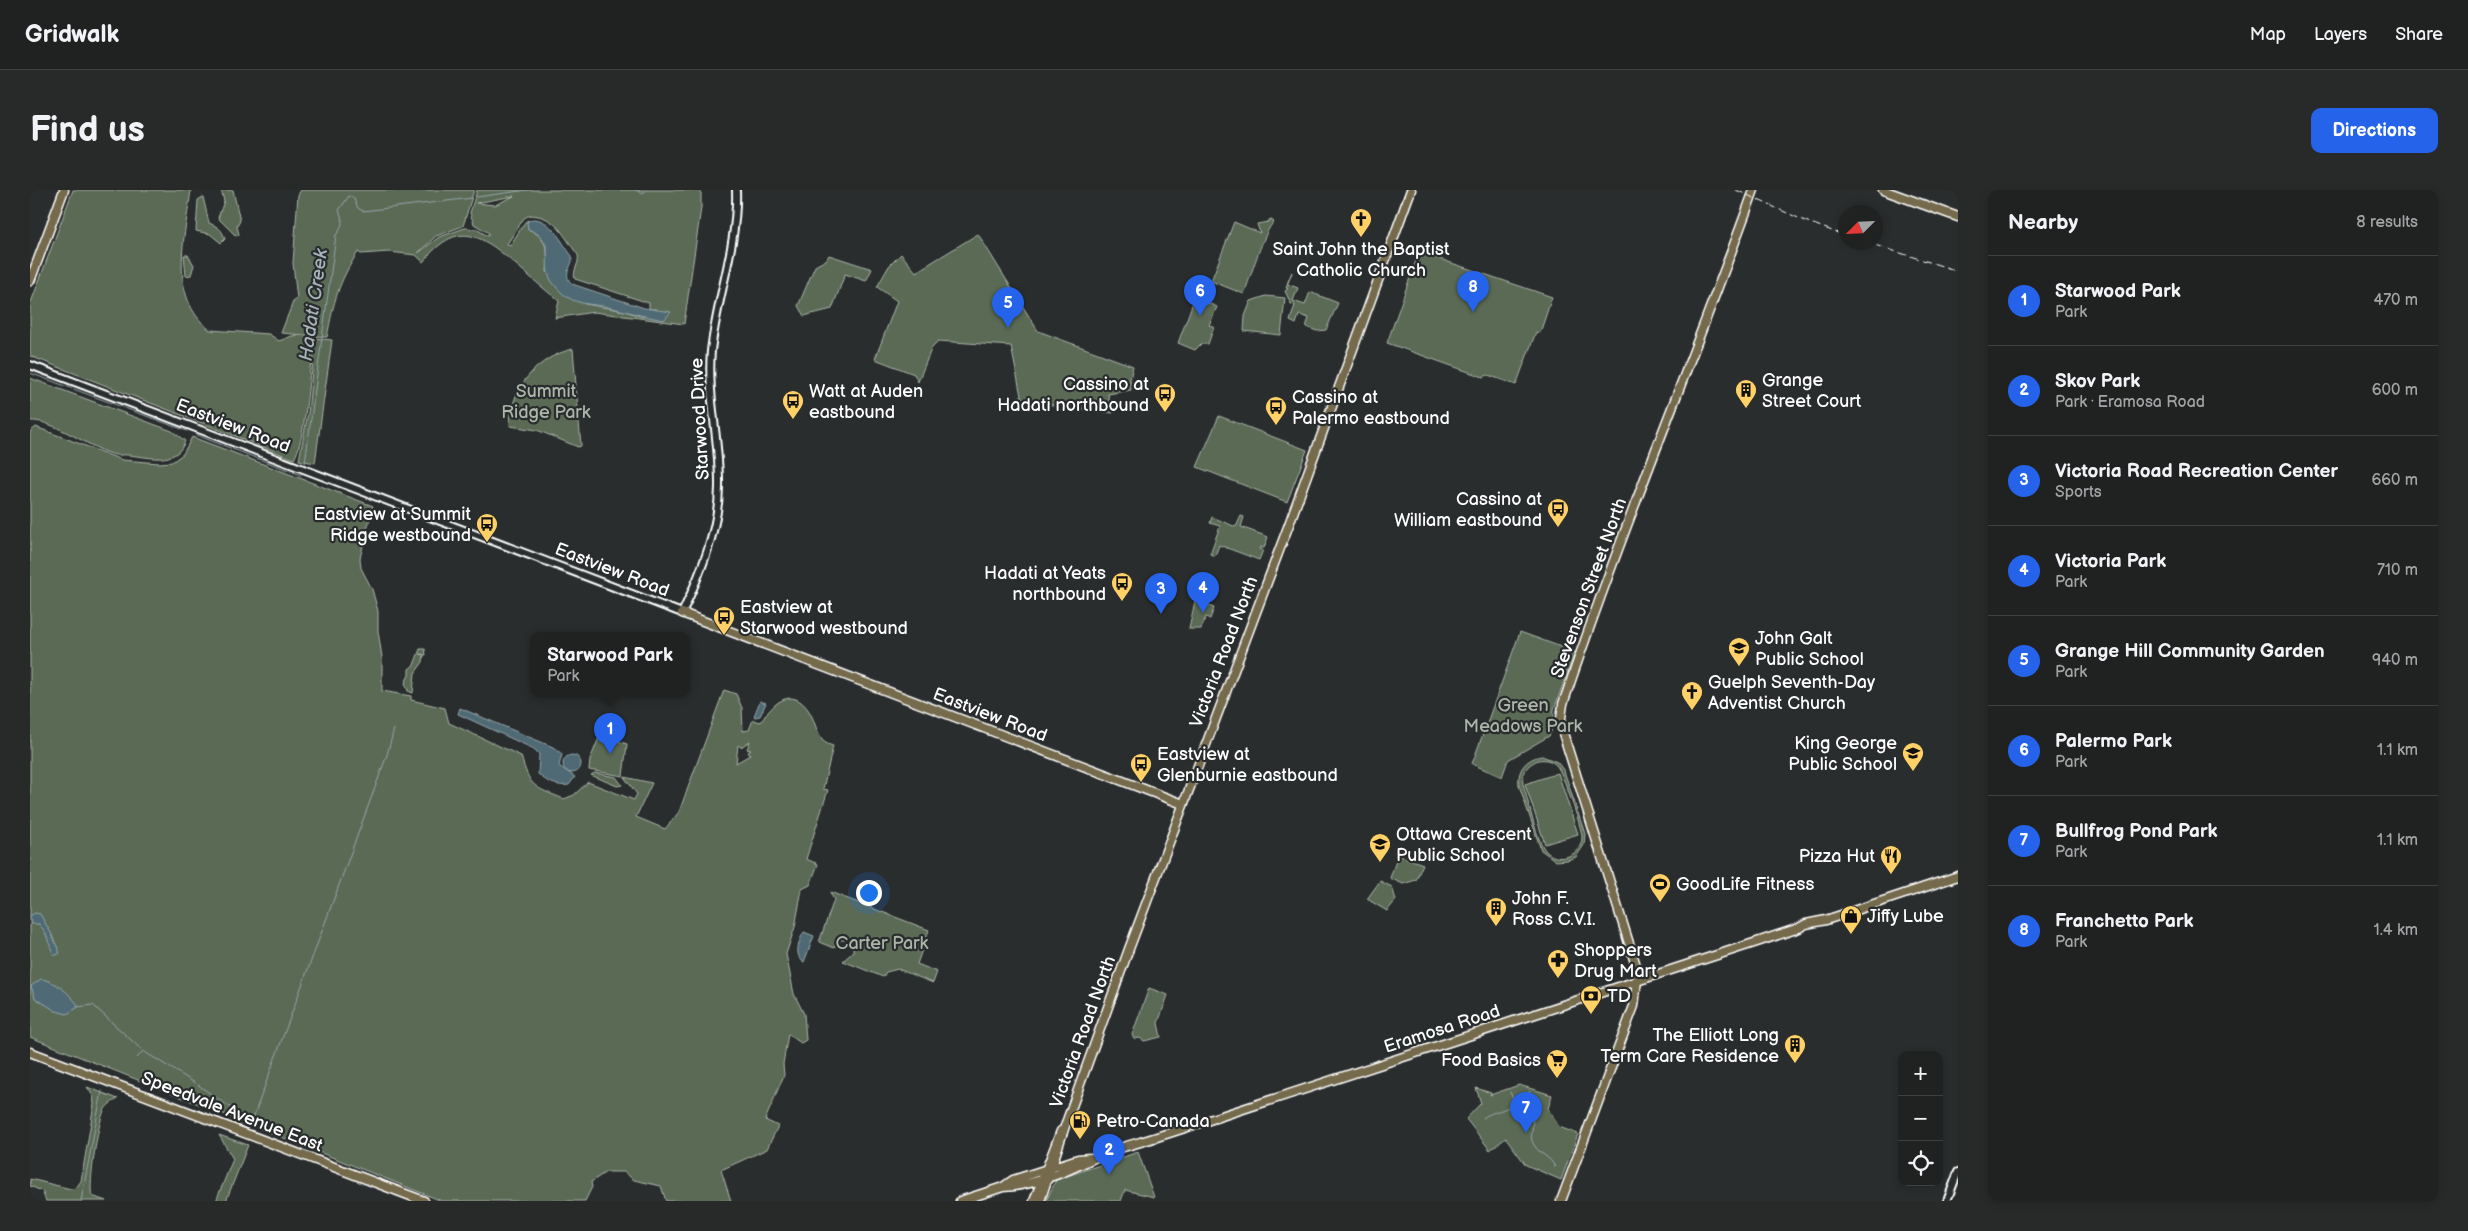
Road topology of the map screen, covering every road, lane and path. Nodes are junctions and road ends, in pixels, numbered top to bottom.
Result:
1 (64, 190) edge
2 (736, 190) edge
3 (1411, 190) edge
4 (1754, 190) edge
5 (1883, 190) edge
6 (1958, 217) edge
7 (30, 281) edge
8 (30, 365) edge
9 (682, 613) junction
10 (1183, 804) junction
11 (1958, 876) edge
12 (1638, 980) junction
13 (30, 1052) edge
14 (1065, 1125) junction
15 (1058, 1150) junction
16 (1093, 1158) junction
17 (1071, 1162) junction
18 (1958, 1172) edge
19 (1047, 1173) junction
20 (1023, 1184) junction
21 (1003, 1186) junction
22 (1036, 1200) edge
23 (424, 1201) edge
24 (960, 1201) edge
25 (1561, 1201) edge
26 (1947, 1201) edge

1 - 7 main road
2 - 9 street, Starwood Drive
3 - 10 main road, Victoria Road North
4 - 12 main road, Stevenson Street North
5 - 6 main road
8 - 9 street, Eastview Road
9 - 10 main road, Eastview Road
10 - 14 main road, Victoria Road North
11 - 12 main road, Eramosa Road
12 - 16 main road, Eramosa Road
12 - 25 main road, Stevenson Street North
13 - 23 main road, Speedvale Avenue East
14 - 15 main road, Victoria Road North
14 - 19 main road, Victoria Road North
15 - 17 main road
15 - 19 main road, Victoria Road North
16 - 17 main road, Eramosa Road
16 - 19 main road, Eramosa Road
17 - 19 main road, Eramosa Road
18 - 26 street
19 - 20 main road, Eramosa Road
19 - 21 main road, Eramosa Road
19 - 22 main road, Victoria Road North
20 - 21 main road, Eramosa Road
20 - 22 main road
21 - 24 main road, Eramosa Road

